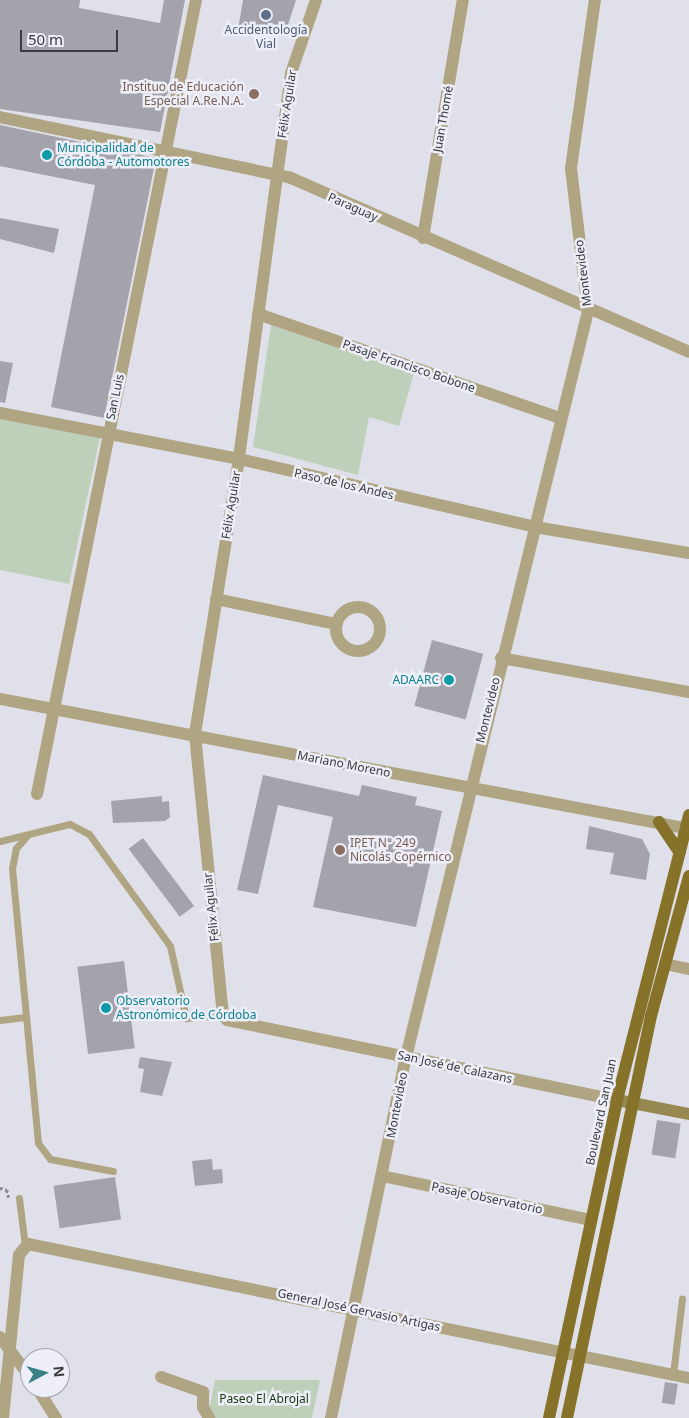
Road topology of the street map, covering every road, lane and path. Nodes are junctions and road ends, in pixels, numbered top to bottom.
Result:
1 (196, 0) edge
2 (316, 0) edge
3 (463, 0) edge
4 (595, 0) edge
5 (0, 116) edge
6 (166, 149) junction
7 (276, 173) junction
8 (422, 238) junction
9 (588, 311) junction
10 (258, 314) junction
11 (689, 352) edge
12 (0, 413) edge
13 (560, 418) junction
14 (107, 435) junction
15 (239, 459) junction
16 (535, 527) junction
17 (689, 553) edge
18 (216, 599) junction
19 (336, 624) dead end
20 (501, 658) junction
21 (689, 692) edge
22 (0, 698) edge
23 (54, 709) junction
24 (195, 735) junction
25 (469, 788) junction
26 (37, 794) dead end
27 (689, 814) edge
28 (659, 822) junction
29 (688, 828) edge
30 (26, 837) junction
31 (0, 841) edge
32 (680, 853) junction
33 (689, 876) edge
34 (664, 964) junction
35 (689, 969) edge
36 (223, 1015) junction
37 (23, 1017) junction
38 (0, 1020) edge
39 (406, 1057) junction
40 (617, 1100) junction
41 (632, 1103) junction
42 (689, 1114) edge
43 (113, 1171) dead end
44 (382, 1176) junction
45 (19, 1198) dead end
46 (591, 1220) junction
47 (26, 1245) junction
48 (682, 1299) dead end
49 (355, 1309) junction
50 (5, 1341) edge
51 (563, 1351) junction
52 (581, 1355) junction
53 (20, 1363) edge
54 (672, 1374) junction
55 (161, 1377) dead end
56 (689, 1378) edge
57 (43, 1398) edge
58 (4, 1418) edge
59 (56, 1418) edge
60 (209, 1418) edge
61 (331, 1418) edge
62 (549, 1418) edge
63 (567, 1418) edge

1 - 6 street, San Luis
2 - 7 street, Félix Aguilar
3 - 8 street, Juan Thomé
4 - 9 street, Montevideo
5 - 6 street, Paraguay
6 - 7 street, Paraguay
6 - 14 street, San Luis
7 - 8 street, Paraguay
7 - 10 street, Félix Aguilar
8 - 9 street, Paraguay
9 - 11 street, Paraguay
9 - 13 street, Montevideo
10 - 13 street, Pasaje Francisco Bobone
10 - 15 street, Félix Aguilar
12 - 14 street, Paso de los Andes
13 - 16 street, Montevideo
14 - 15 street, Paso de los Andes
14 - 23 street, San Luis
15 - 16 street, Paso de los Andes
15 - 18 street, Félix Aguilar
16 - 17 street, Paso de los Andes
16 - 20 street, Montevideo
18 - 19 street
18 - 24 street, Félix Aguilar
20 - 21 street
20 - 25 street, Montevideo
22 - 23 street, Mariano Moreno
23 - 24 street, Mariano Moreno
23 - 26 street, San Luis
24 - 25 street, Mariano Moreno
24 - 36 street, Félix Aguilar
25 - 28 street, Mariano Moreno
25 - 39 street, Montevideo
27 - 29 main road, Boulevard San Juan
28 - 29 street, Mariano Moreno
28 - 32 main road
29 - 32 main road, Boulevard San Juan
30 - 31 lane
30 - 36 lane
30 - 37 lane
32 - 40 main road, Boulevard San Juan
33 - 34 main road
34 - 35 street
34 - 41 main road
36 - 39 street, San José de Calazans
37 - 38 lane
37 - 43 lane
39 - 40 street, San José de Calazans
39 - 44 street, Montevideo
40 - 41 street, San José de Calazans
40 - 46 main road, Boulevard San Juan
41 - 42 street, San José de Calazans
41 - 52 main road
44 - 46 street, Pasaje Observatorio
44 - 49 street, Montevideo
45 - 47 lane
46 - 51 main road, Boulevard San Juan
47 - 49 street, General José Gervasio Artigas
47 - 50 street
48 - 54 lane
49 - 51 street, General José Gervasio Artigas
49 - 61 street, Montevideo
50 - 53 street
50 - 58 street
51 - 52 street, General José Gervasio Artigas
51 - 62 main road, Boulevard San Juan
52 - 54 street, General José Gervasio Artigas
52 - 63 main road
54 - 56 street, General José Gervasio Artigas
55 - 60 street
57 - 59 street

